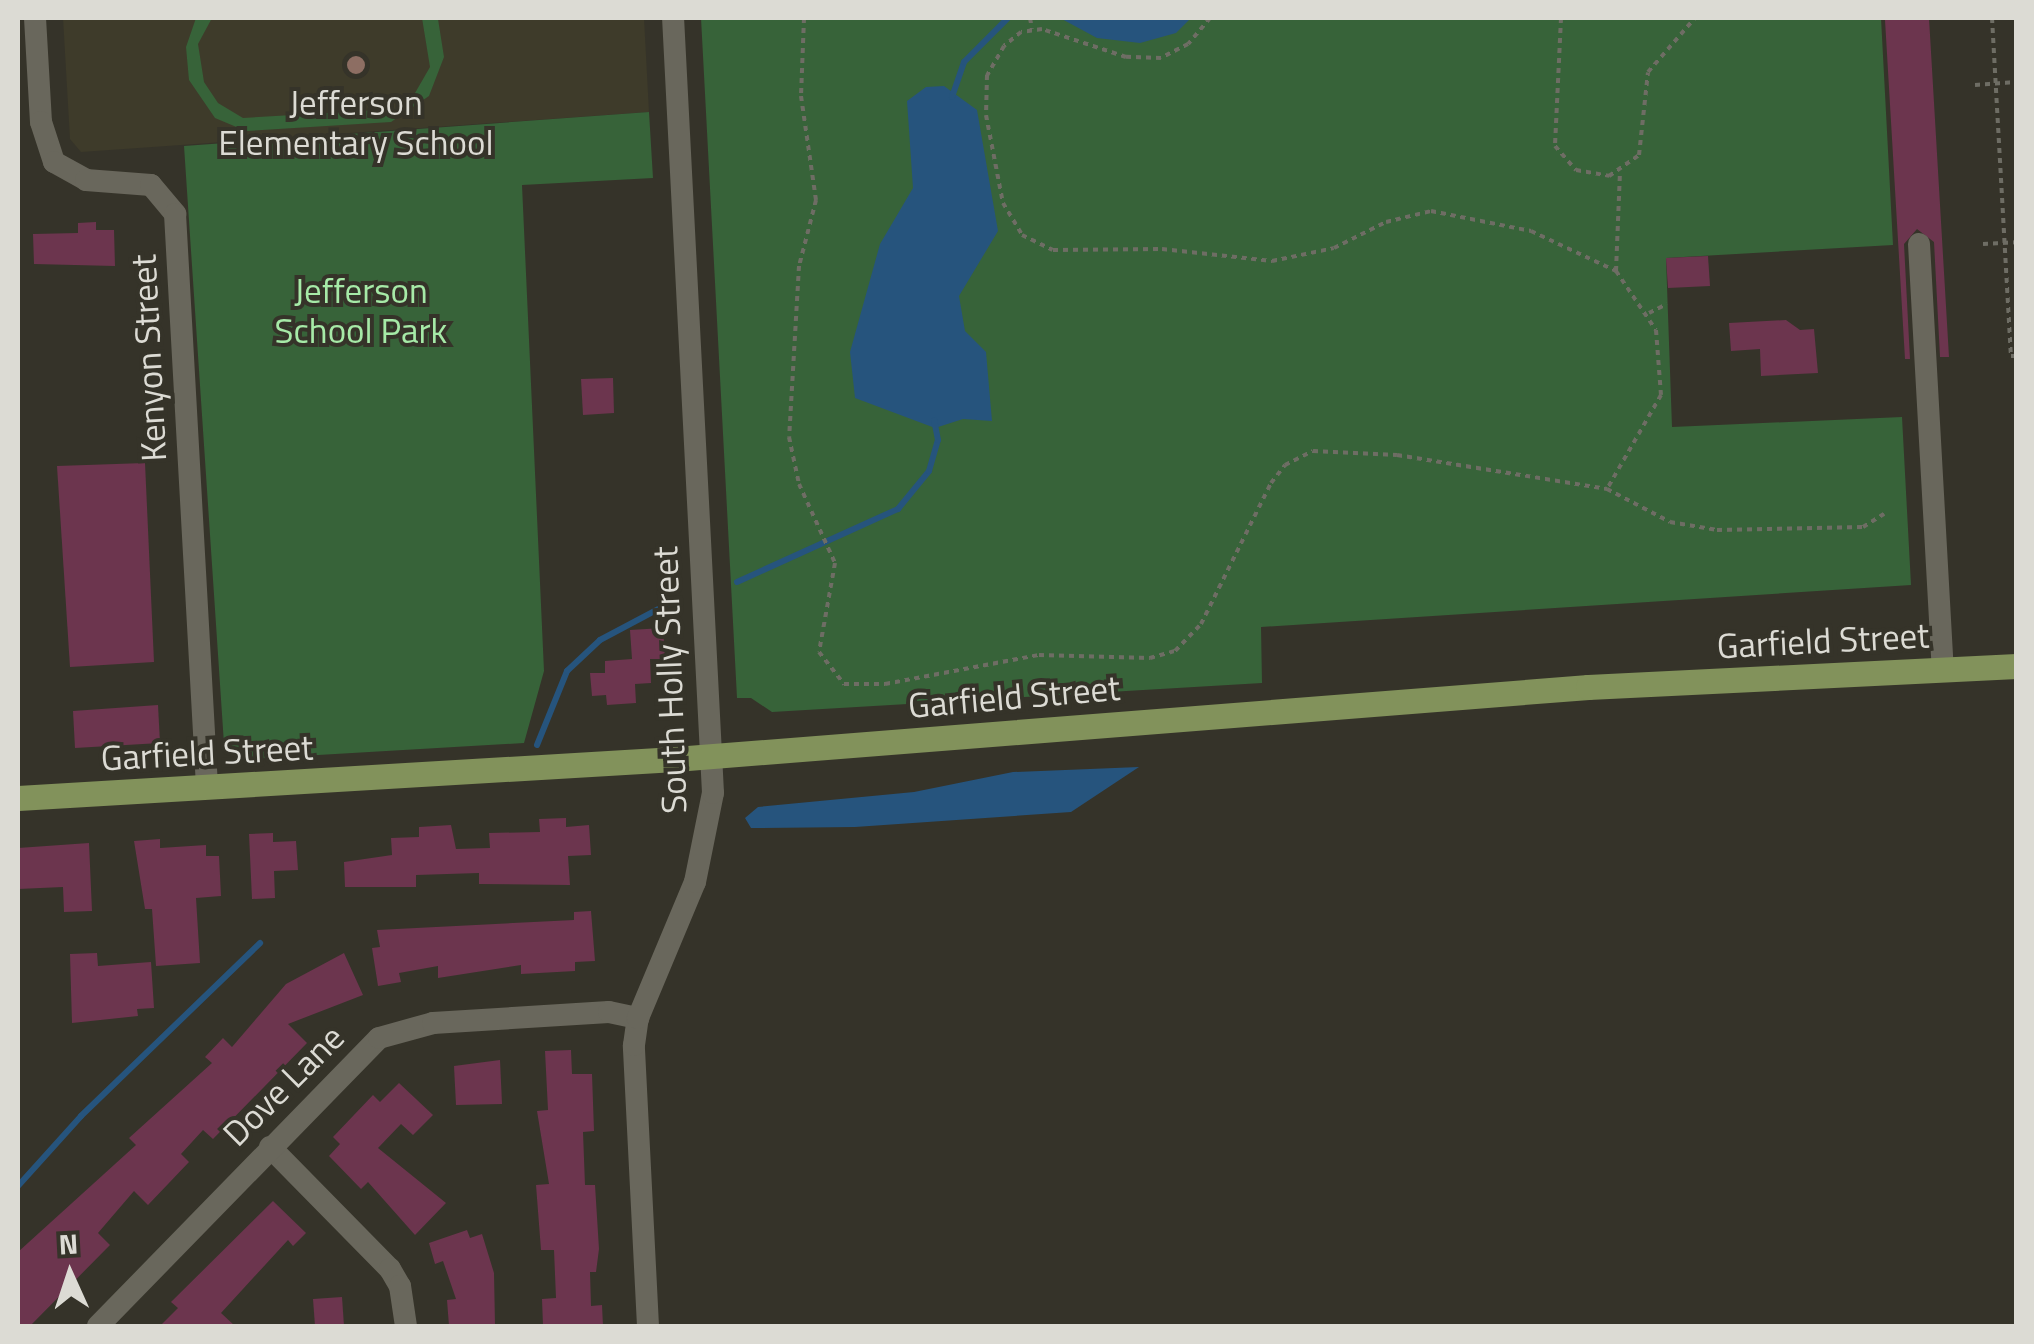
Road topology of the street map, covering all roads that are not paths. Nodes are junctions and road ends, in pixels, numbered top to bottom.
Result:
1 (35, 18) edge
2 (673, 18) edge
3 (1919, 244) dead end
4 (2016, 666) edge
5 (1943, 670) junction
6 (712, 756) junction
7 (207, 787) junction
8 (18, 798) edge
9 (638, 1018) junction
10 (270, 1147) junction
11 (98, 1326) edge
12 (406, 1326) edge
13 (648, 1326) edge

1 - 7 street, Kenyon Street
2 - 6 street, South Holly Street
3 - 5 street
4 - 5 main road, Garfield Street
5 - 6 main road, Garfield Street
6 - 7 main road, Garfield Street
6 - 9 street, South Holly Street
7 - 8 main road, Garfield Street
9 - 10 street, Dove Lane
9 - 13 street, South Holly Street
10 - 11 street, Dove Lane
10 - 12 street

